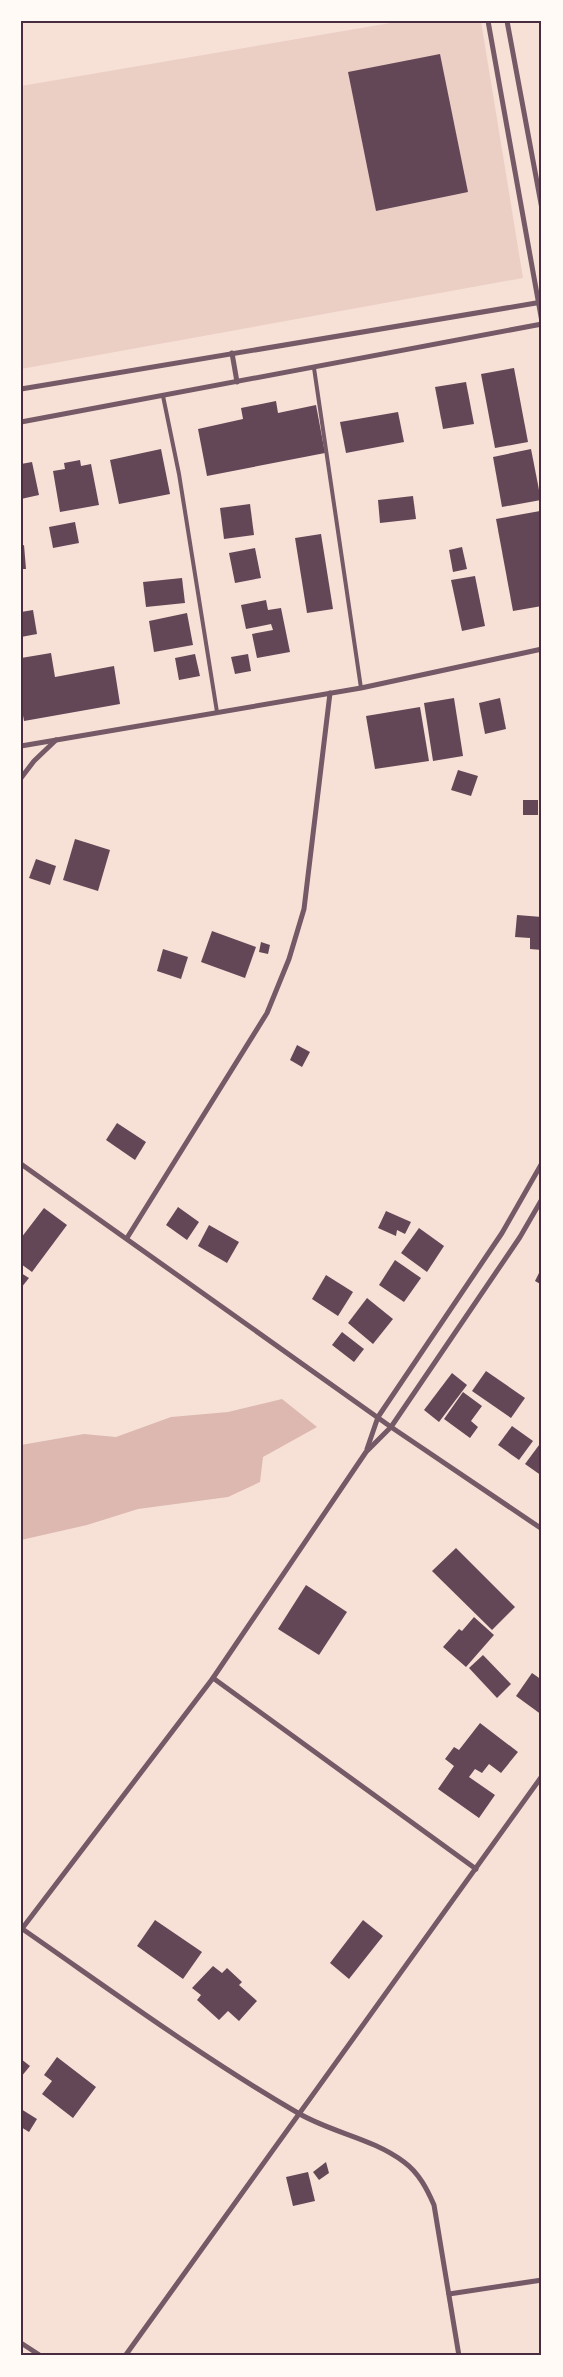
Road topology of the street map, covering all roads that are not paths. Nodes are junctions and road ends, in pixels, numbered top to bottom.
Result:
1 (488, 21) edge
2 (507, 21) edge
3 (542, 208) edge
4 (541, 302) edge
5 (542, 323) edge
6 (232, 353) junction
7 (314, 368) junction
8 (237, 382) junction
9 (21, 389) edge
10 (163, 396) junction
11 (21, 422) edge
12 (542, 649) edge
13 (361, 688) junction
14 (330, 693) junction
15 (217, 712) junction
16 (56, 740) junction
17 (21, 746) edge
18 (21, 778) edge
19 (542, 1163) edge
20 (21, 1164) edge
21 (542, 1199) edge
22 (127, 1238) junction
23 (378, 1417) junction
24 (391, 1427) junction
25 (366, 1452) junction
26 (542, 1529) edge
27 (213, 1678) junction
28 (542, 1776) edge
29 (476, 1869) junction
30 (22, 1929) edge
31 (300, 2114) junction
32 (542, 2280) edge
33 (449, 2294) junction
34 (21, 2342) edge
35 (41, 2356) edge
36 (124, 2356) edge
37 (459, 2356) edge

1 - 4 street
2 - 3 street
4 - 5 street
4 - 6 street
5 - 7 street
6 - 8 street
6 - 9 street
7 - 8 street
7 - 13 lane
8 - 10 street
10 - 11 street
10 - 15 lane
12 - 13 street
13 - 14 street
14 - 15 street
14 - 22 street
15 - 16 street
16 - 17 street
16 - 18 street
19 - 23 street
20 - 22 street
21 - 24 street
22 - 23 street
23 - 24 street
23 - 25 street
24 - 25 street
24 - 26 street
25 - 27 street
27 - 29 street
27 - 30 street
28 - 29 street
29 - 31 street
30 - 31 street
31 - 33 street
31 - 36 street
32 - 33 street
33 - 37 street
34 - 35 street

